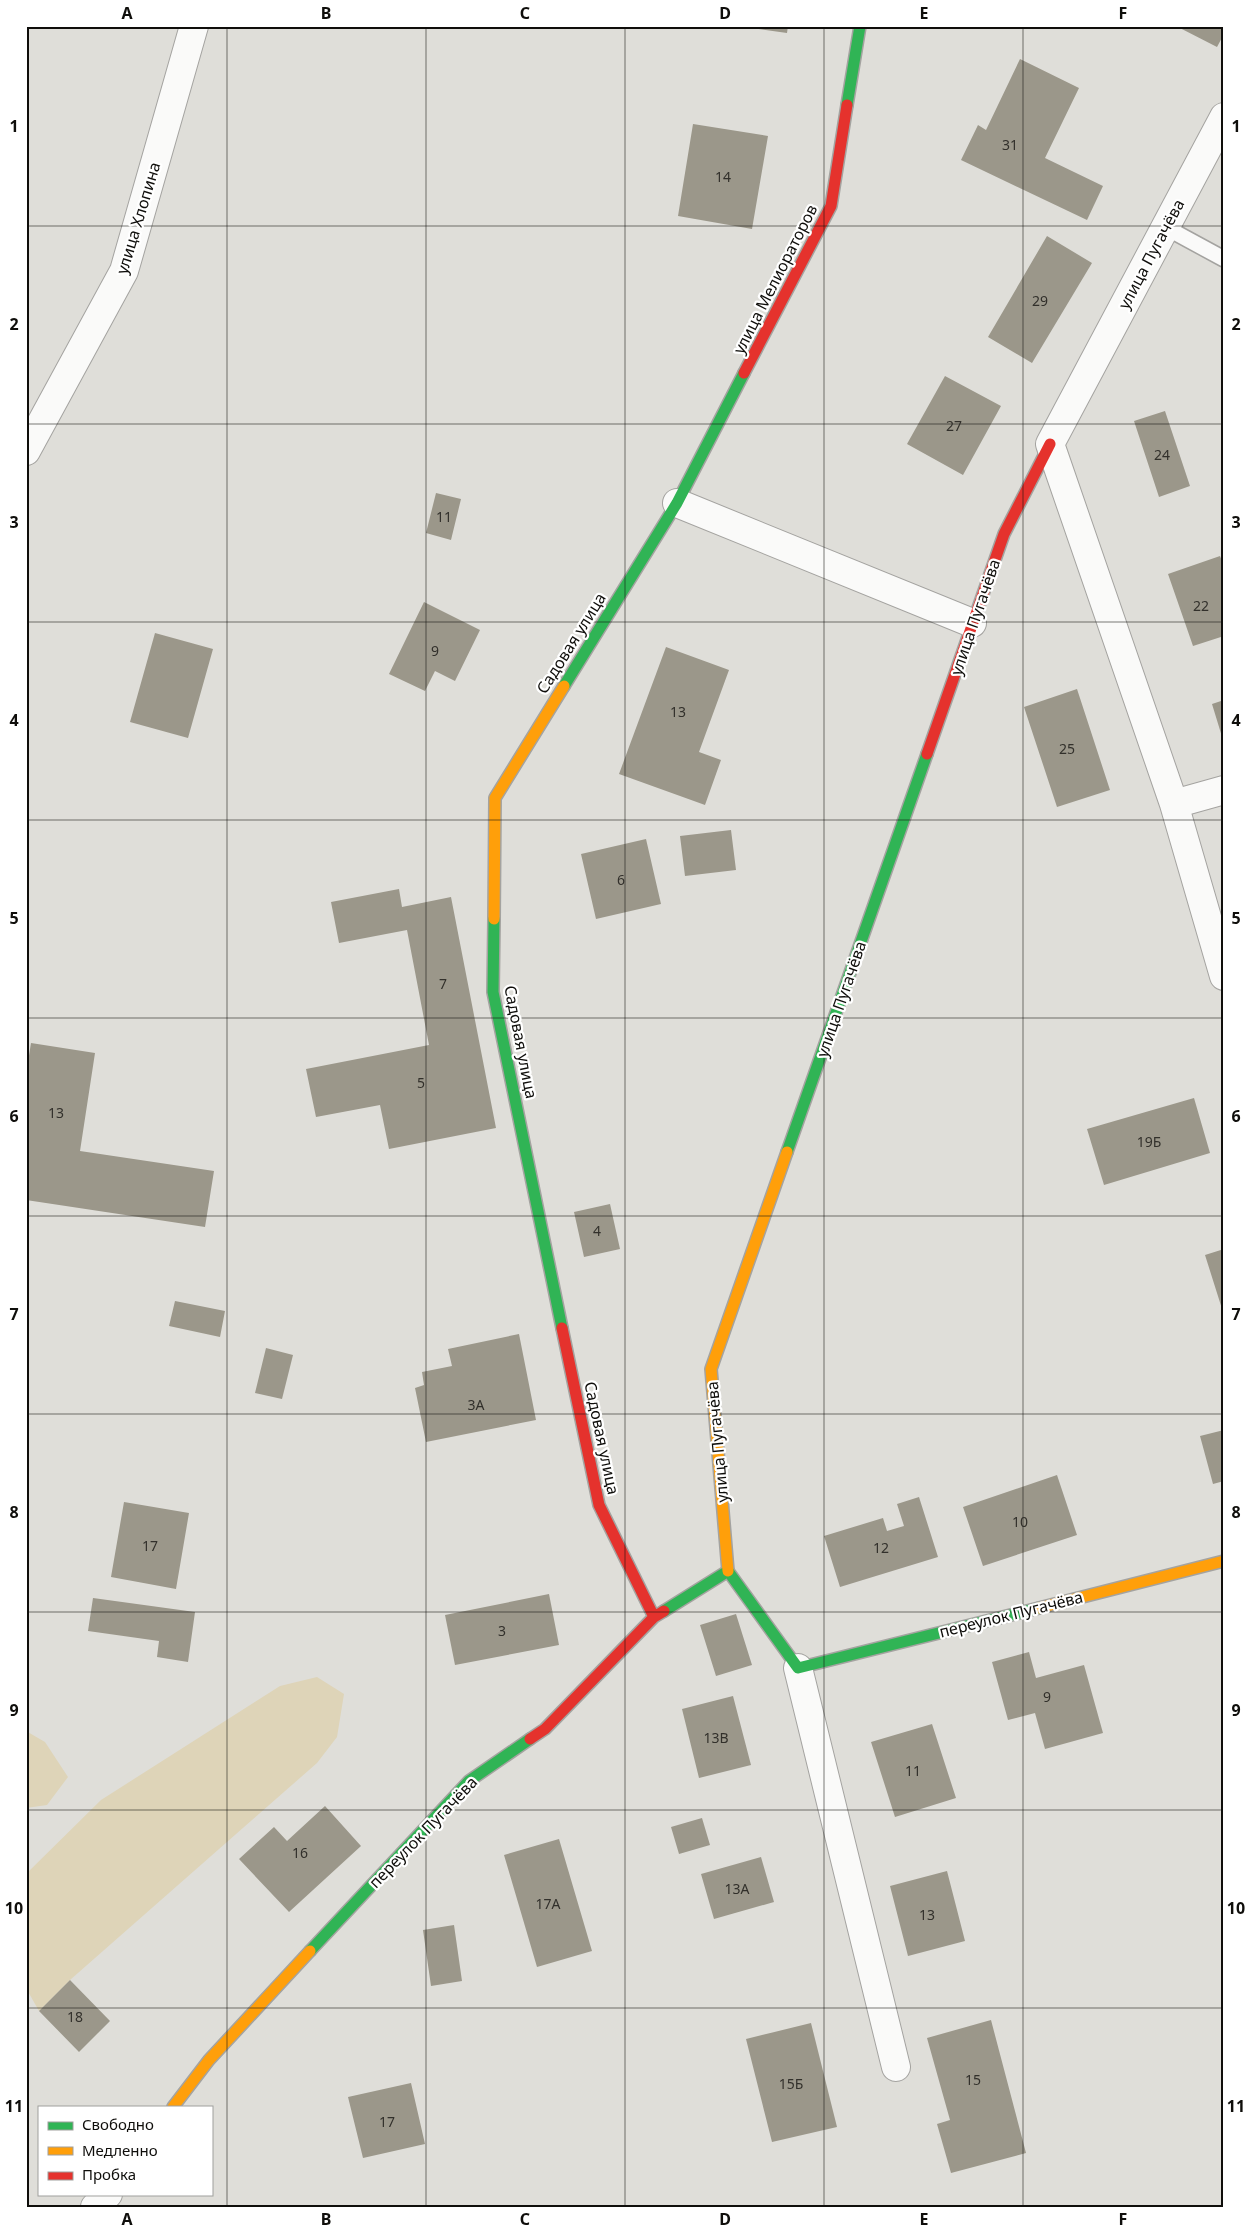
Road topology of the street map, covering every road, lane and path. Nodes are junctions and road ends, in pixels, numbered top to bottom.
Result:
1 (194, 26) edge
2 (860, 26) edge
3 (1224, 117) edge
4 (1165, 227) junction
5 (1224, 259) edge
6 (1050, 444) junction
7 (26, 451) edge
8 (678, 503) junction
9 (972, 623) junction
10 (1224, 790) edge
11 (1174, 804) junction
12 (1224, 976) edge
13 (1224, 1561) edge
14 (728, 1572) junction
15 (654, 1617) junction
16 (798, 1668) junction
17 (896, 2067) dead end
18 (174, 2106) edge
19 (106, 2196) edge
20 (95, 2207) edge

1 - 7 street, улица Хлопина
2 - 8 street, улица Мелиораторов
3 - 4 street, улица Пугачёва
4 - 5 lane
4 - 6 street, улица Пугачёва
6 - 9 street, улица Пугачёва
6 - 11 street
8 - 9 street
8 - 15 street, Садовая улица
9 - 14 street, улица Пугачёва
10 - 11 street
11 - 12 street
13 - 16 street, переулок Пугачёва
14 - 15 street, переулок Пугачёва
14 - 16 street
15 - 18 street, переулок Пугачёва
16 - 17 street
19 - 20 street

